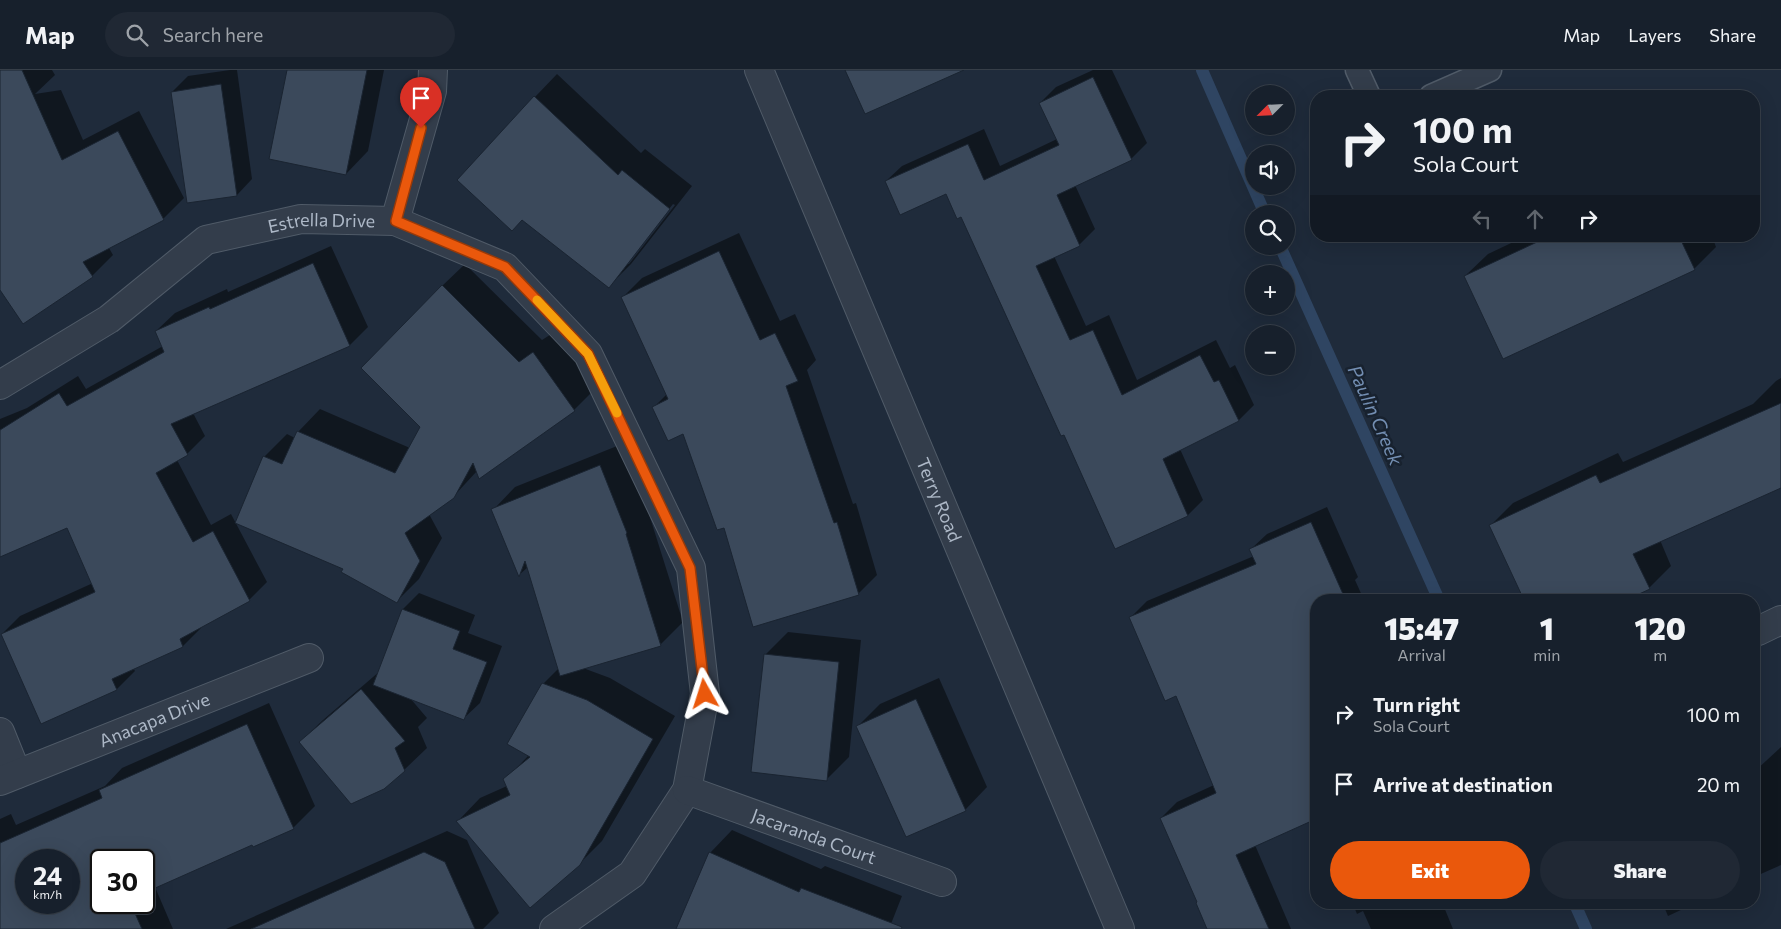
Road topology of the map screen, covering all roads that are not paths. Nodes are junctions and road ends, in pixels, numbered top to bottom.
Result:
1 (433, 70) edge
2 (759, 70) edge
3 (1357, 70) edge
4 (1490, 70) edge
5 (1366, 90) edge
6 (1445, 90) edge
7 (396, 221) junction
8 (0, 385) edge
9 (309, 658) dead end
10 (0, 732) edge
11 (9, 778) edge
12 (687, 790) junction
13 (942, 882) dead end
14 (554, 929) edge
15 (1120, 929) edge

1 - 7 street
2 - 15 street, Terry Road
3 - 5 lane
4 - 6 lane
7 - 8 street, Estrella Drive
7 - 12 street, Estrella Drive
9 - 11 street, Anacapa Drive
10 - 11 street
12 - 13 street, Jacaranda Court
12 - 14 street, Estrella Drive

